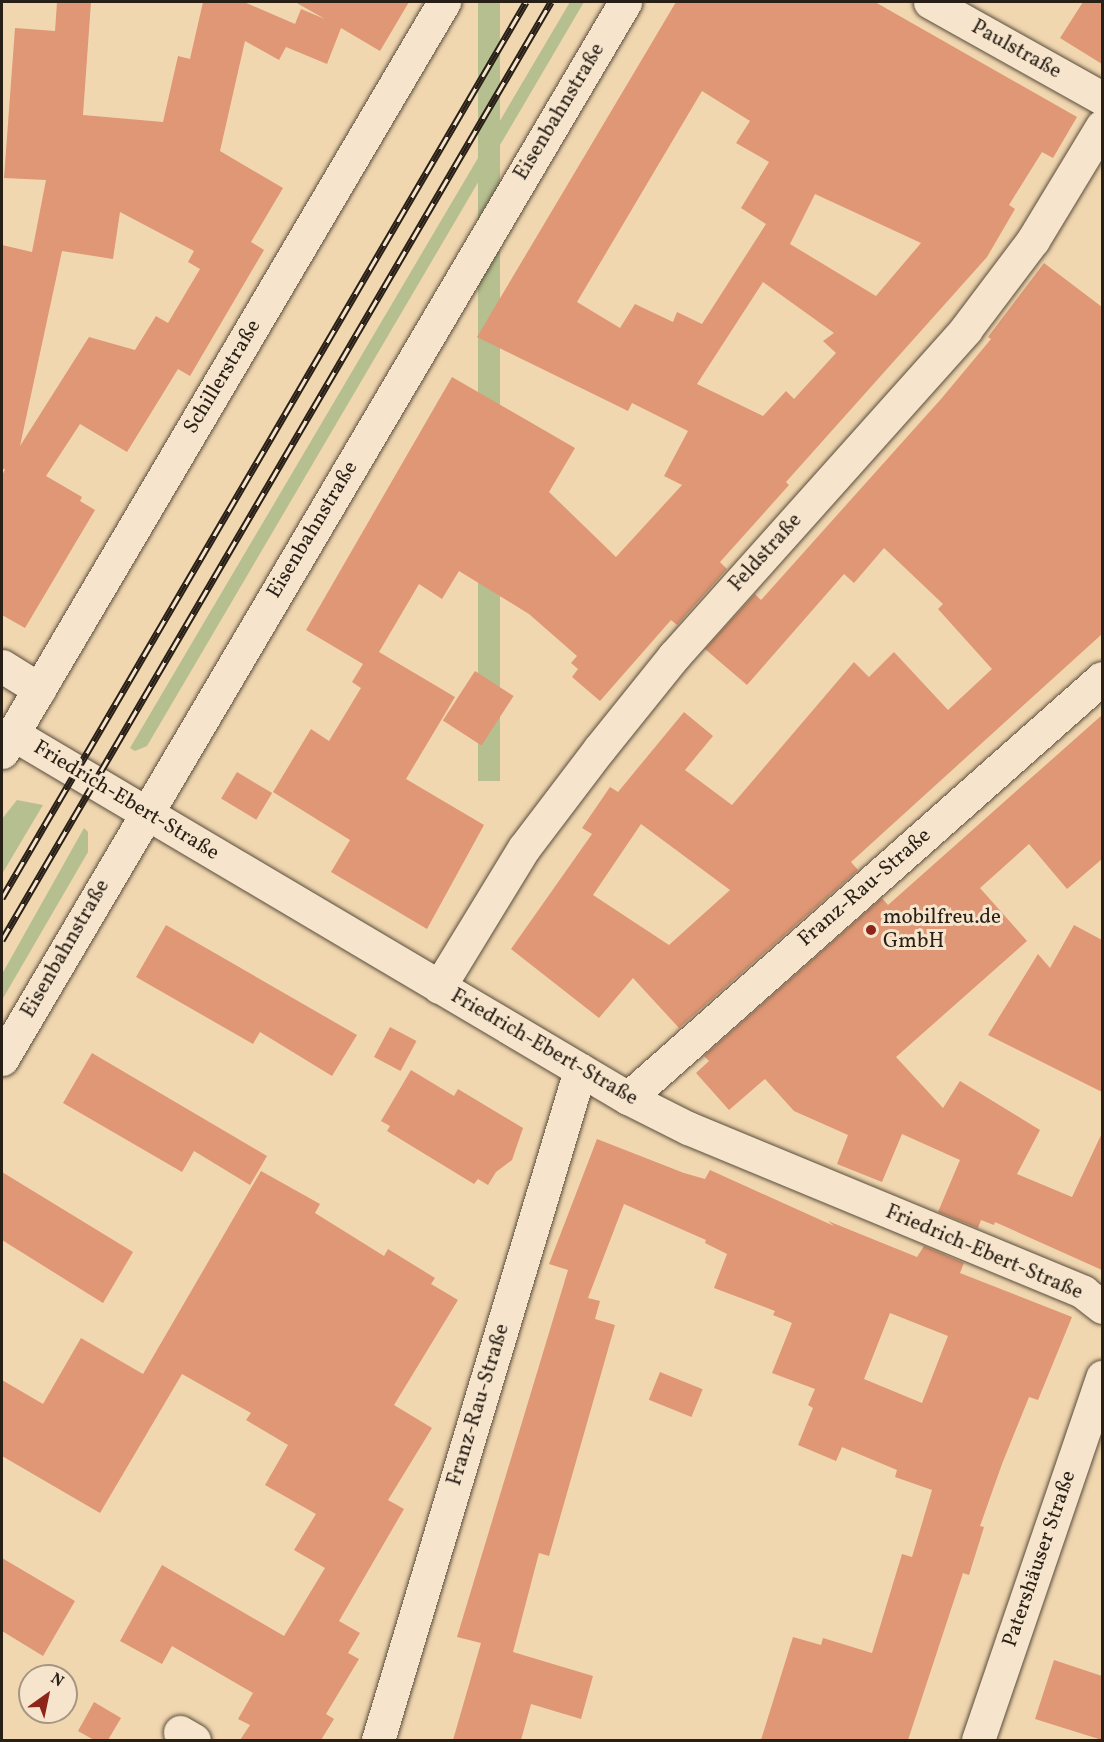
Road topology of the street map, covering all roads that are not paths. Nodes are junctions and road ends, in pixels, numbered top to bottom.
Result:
1 (444, 2) edge
2 (625, 2) edge
3 (930, 2) edge
4 (1102, 98) edge
5 (1102, 126) edge
6 (2, 666) edge
7 (1102, 678) edge
8 (39, 689) junction
9 (7, 744) edge
10 (146, 813) junction
11 (439, 987) junction
12 (2, 1059) edge
13 (580, 1070) junction
14 (628, 1098) junction
15 (1102, 1307) edge
16 (1102, 1377) edge
17 (378, 1740) edge
18 (978, 1740) edge

1 - 8 street, Schillerstraße
2 - 10 street, Eisenbahnstraße
3 - 4 street, Paulstraße
5 - 11 street, Feldstraße
6 - 8 street
7 - 14 street, Franz-Rau-Straße
8 - 9 street, Schillerstraße
9 - 10 street, Friedrich-Ebert-Straße
10 - 11 street, Friedrich-Ebert-Straße
10 - 12 street, Eisenbahnstraße
11 - 13 street, Friedrich-Ebert-Straße
13 - 14 street, Friedrich-Ebert-Straße
13 - 17 street, Franz-Rau-Straße
14 - 15 street, Friedrich-Ebert-Straße
16 - 18 street, Patershäuser Straße

